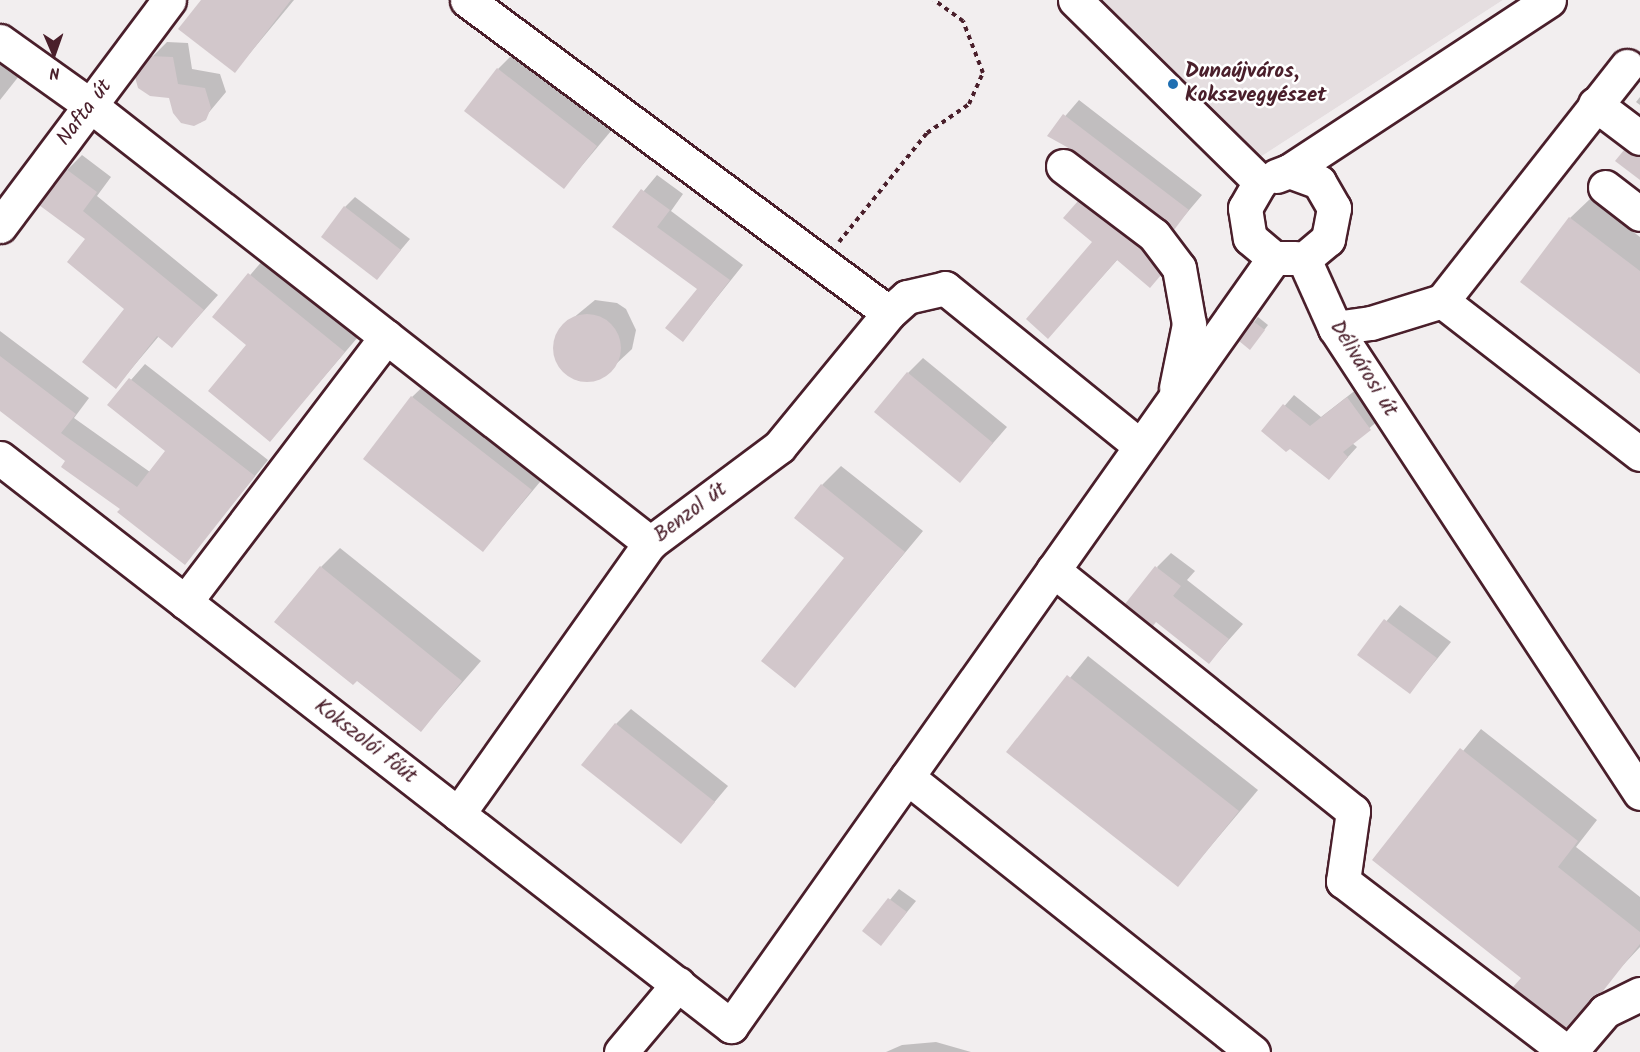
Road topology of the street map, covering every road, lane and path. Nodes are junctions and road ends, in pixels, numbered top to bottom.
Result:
1 (169, 0) edge
2 (467, 0) edge
3 (934, 0) edge
4 (1075, 0) edge
5 (1549, 0) edge
6 (0, 41) edge
7 (1627, 66) dead end
8 (1595, 104) junction
9 (91, 106) junction
10 (1640, 138) edge
11 (1064, 166) dead end
12 (1275, 177) junction
13 (1605, 187) dead end
14 (1640, 214) edge
15 (0, 225) edge
16 (1289, 258) junction
17 (822, 263) junction
18 (1442, 301) junction
19 (889, 313) junction
20 (1335, 328) junction
21 (386, 337) junction
22 (1174, 399) junction
23 (1140, 446) junction
24 (1640, 454) edge
25 (0, 458) edge
26 (650, 543) junction
27 (1053, 570) junction
28 (185, 602) junction
29 (907, 777) junction
30 (1640, 794) edge
31 (458, 814) junction
32 (678, 984) junction
33 (1640, 994) edge
34 (1532, 1042) edge
35 (621, 1052) edge
36 (1253, 1052) edge
37 (1568, 1052) edge

1 - 9 street, Nafta út
2 - 17 street
3 - 17 path
4 - 12 street
5 - 12 street
6 - 9 street
7 - 8 street
8 - 10 street
8 - 18 street
9 - 15 street, Nafta út
9 - 21 street
11 - 22 street
12 - 16 street, Délivárosi út
12 - 16 street
13 - 14 street
16 - 20 street, Délivárosi út
16 - 22 street
17 - 19 street
18 - 20 street
18 - 24 street
19 - 23 street, Benzol út
19 - 26 street, Benzol út
20 - 30 street, Délivárosi út
21 - 26 street
21 - 28 street
22 - 23 street
23 - 27 street
25 - 28 street, Kokszolói főút
26 - 31 street, Benzol út
27 - 29 street
27 - 34 street
28 - 31 street, Kokszolói főút
29 - 32 street, Kokszolói főút
29 - 36 street
31 - 32 street, Kokszolói főút
32 - 35 street
33 - 37 street
34 - 37 street

